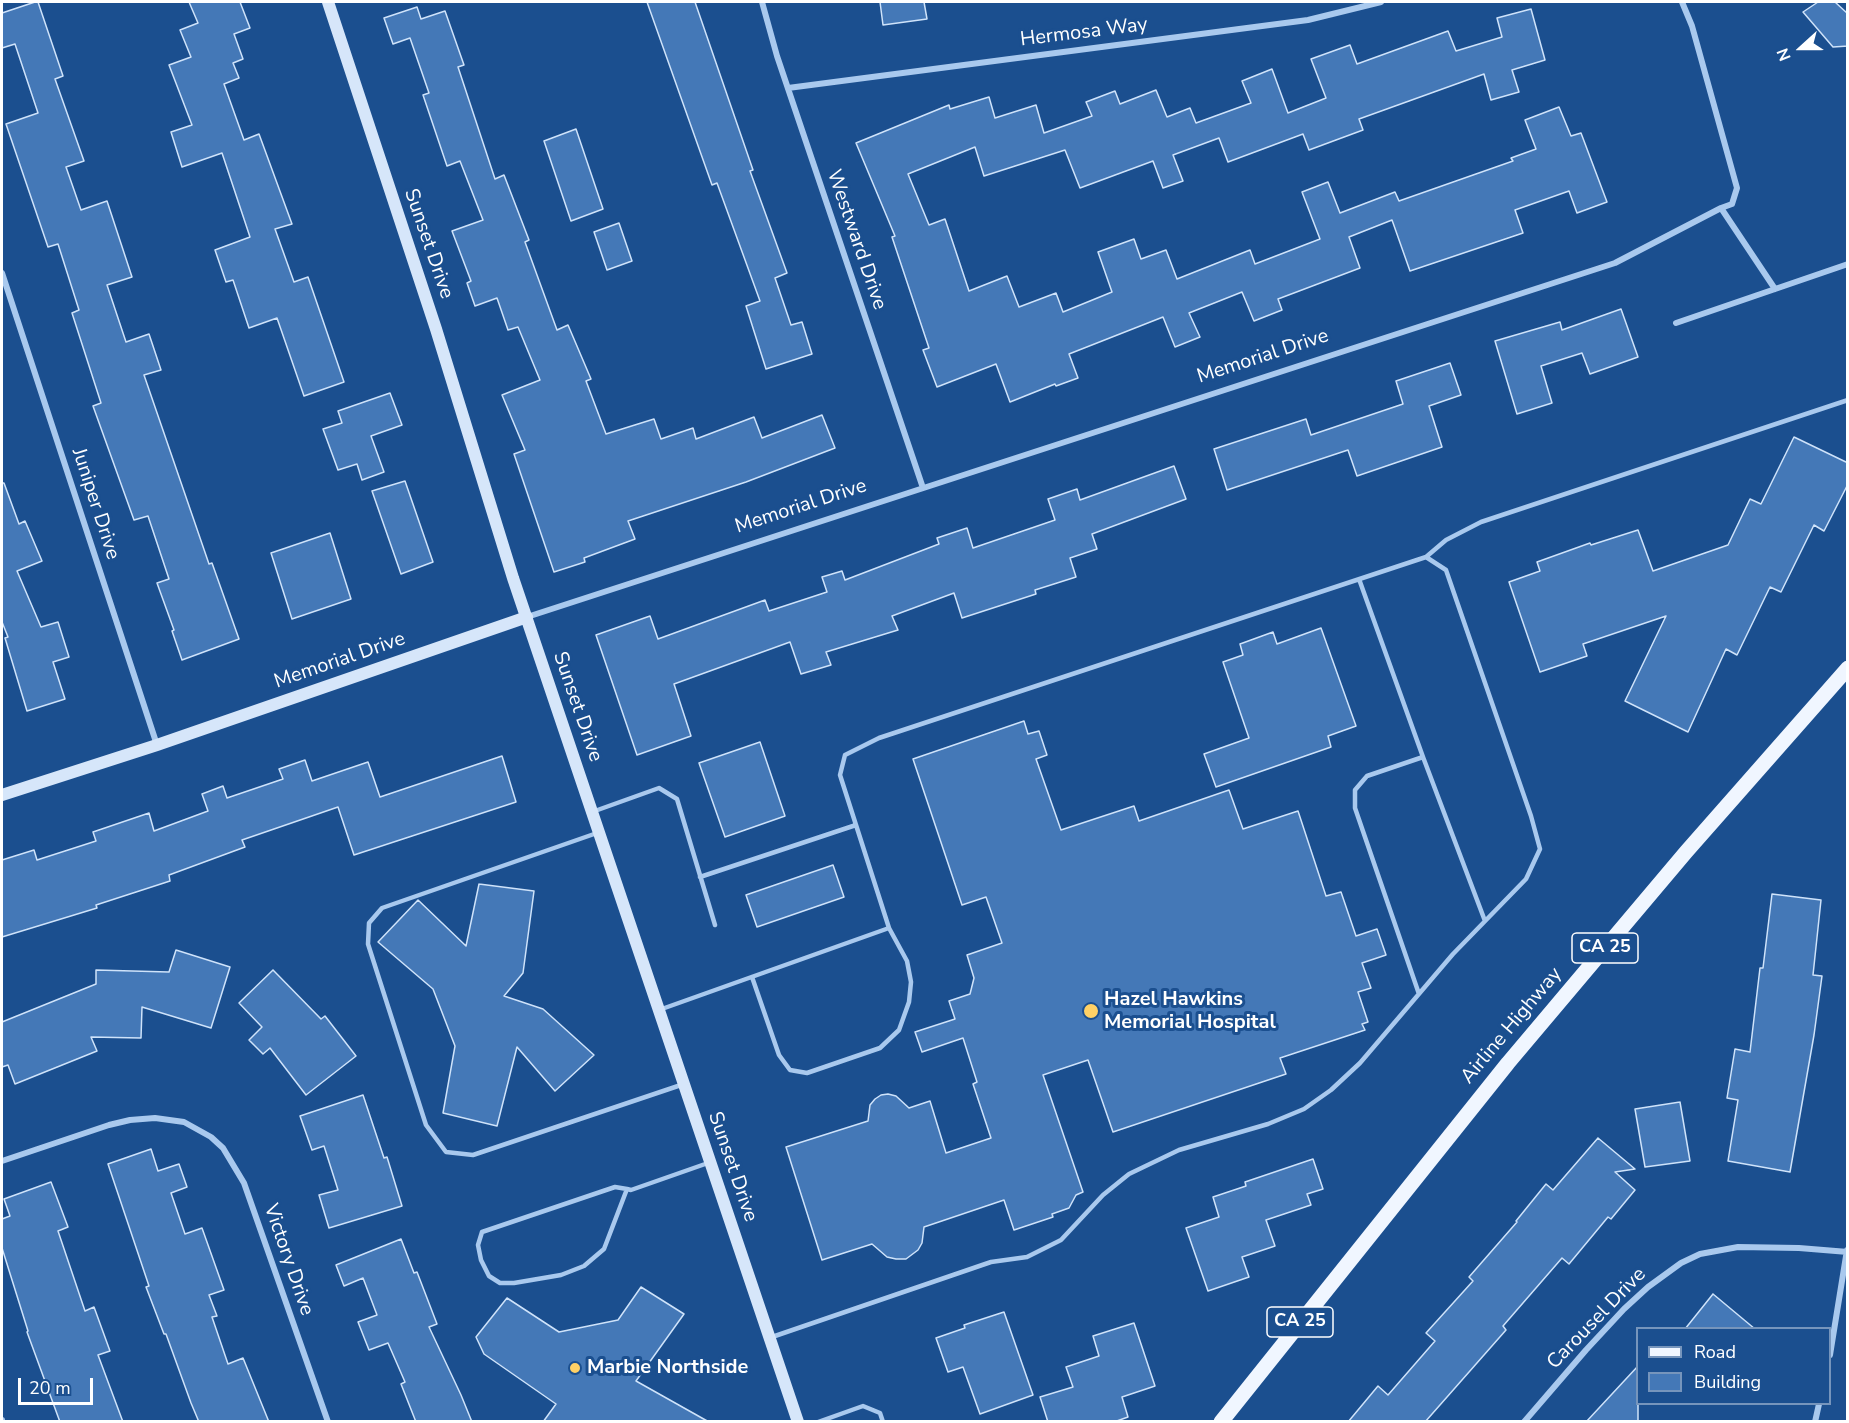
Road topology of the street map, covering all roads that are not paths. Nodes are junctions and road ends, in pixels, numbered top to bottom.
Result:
1 (328, 2) edge
2 (762, 2) edge
3 (1381, 2) edge
4 (1682, 2) edge
5 (788, 88) junction
6 (1721, 208) junction
7 (1848, 264) edge
8 (2, 273) edge
9 (1775, 289) junction
10 (1676, 323) dead end
11 (1848, 400) edge
12 (923, 488) junction
13 (1426, 557) junction
14 (1359, 579) junction
15 (527, 617) junction
16 (1848, 668) edge
17 (157, 745) junction
18 (1423, 757) junction
19 (2, 795) edge
20 (592, 812) junction
21 (855, 825) junction
22 (599, 832) junction
23 (700, 877) junction
24 (1485, 921) junction
25 (715, 925) dead end
26 (889, 928) junction
27 (752, 977) junction
28 (1419, 994) junction
29 (659, 1010) junction
30 (684, 1084) junction
31 (2, 1161) edge
32 (710, 1162) junction
33 (627, 1189) junction
34 (1847, 1251) edge
35 (769, 1338) junction
36 (1831, 1349) edge
37 (1819, 1405) edge
38 (328, 1422) edge
39 (798, 1422) edge
40 (818, 1422) edge
41 (883, 1422) edge
42 (1221, 1422) edge
43 (1524, 1422) edge
44 (1815, 1422) edge

1 - 15 street, Sunset Drive
2 - 5 street, Westward Drive
3 - 5 street, Hermosa Way
4 - 6 street
5 - 12 street, Westward Drive
6 - 9 street
6 - 12 street, Memorial Drive
7 - 9 street
8 - 17 street, Juniper Drive
9 - 10 street
11 - 13 lane
12 - 15 street, Memorial Drive
13 - 14 lane
13 - 24 lane
14 - 18 lane
14 - 21 lane
15 - 17 street, Memorial Drive
15 - 20 street, Sunset Drive
16 - 42 main road, Airline Highway / CA 25
17 - 19 street, Memorial Drive
18 - 24 lane
18 - 28 lane
20 - 22 street, Sunset Drive
20 - 23 lane
21 - 23 lane
21 - 26 lane
22 - 29 street, Sunset Drive
22 - 30 lane
23 - 25 lane
24 - 28 lane
26 - 27 lane
26 - 27 lane
27 - 29 lane
28 - 35 lane
29 - 30 street, Sunset Drive
30 - 32 street, Sunset Drive
31 - 38 street, Victory Drive
32 - 33 lane
32 - 35 street, Sunset Drive
33 - 33 lane
34 - 36 street
34 - 43 street, Carousel Drive
35 - 39 street, Sunset Drive
37 - 44 street
40 - 41 lane

